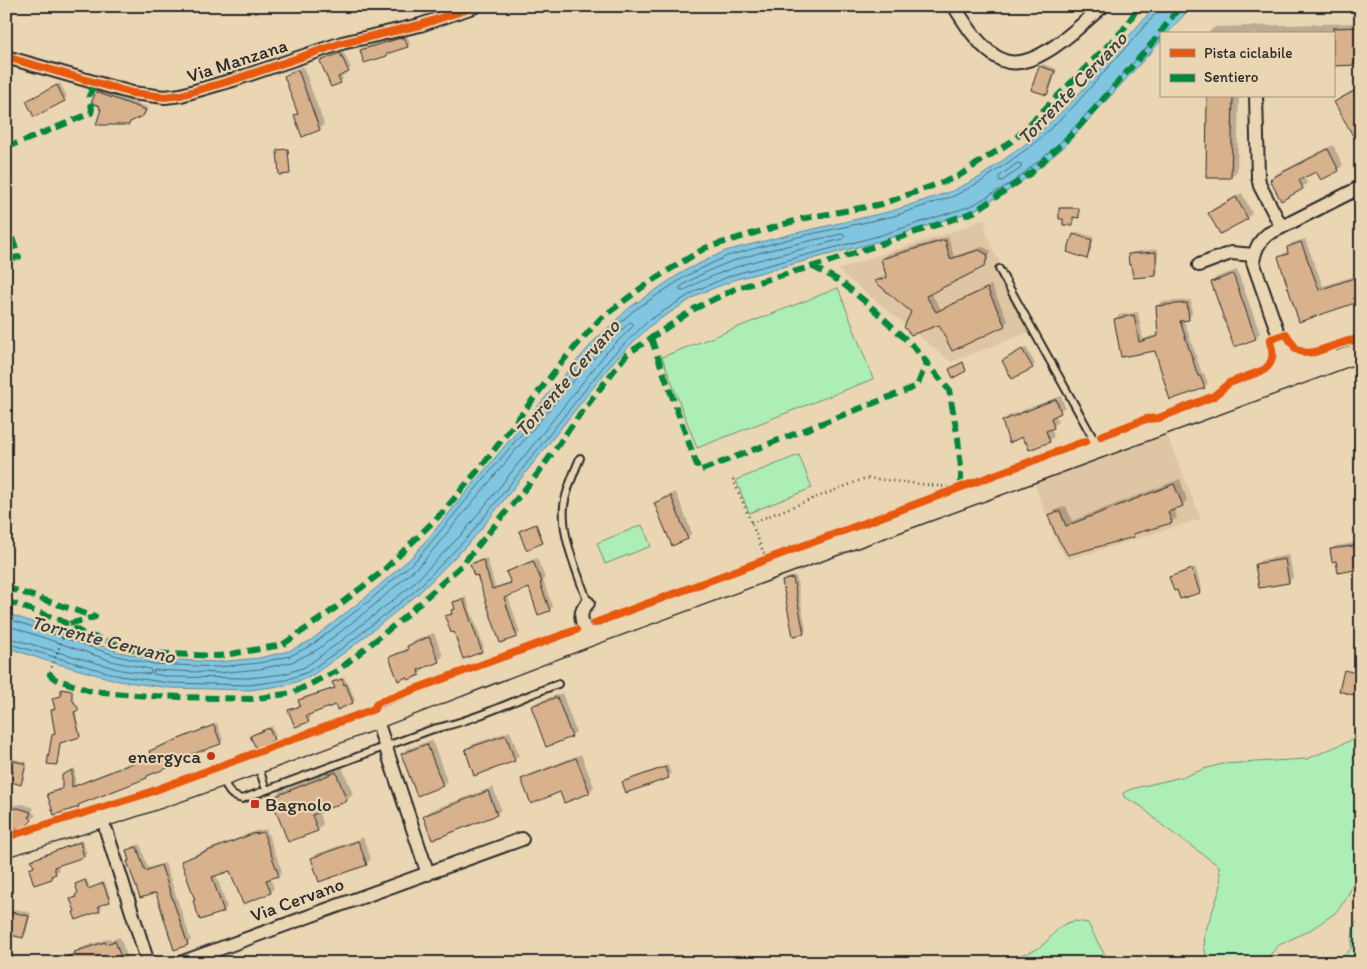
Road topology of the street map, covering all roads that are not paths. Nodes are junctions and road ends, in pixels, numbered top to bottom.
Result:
1 (476, 6) edge
2 (954, 6) edge
3 (1103, 6) edge
4 (6, 57) edge
5 (1256, 98) edge
6 (1361, 187) edge
7 (1281, 226) junction
8 (1254, 255) junction
9 (1199, 264) dead end
10 (999, 270) dead end
11 (1361, 348) edge
12 (1361, 352) edge
13 (1286, 356) junction
14 (1293, 377) junction
15 (1218, 405) junction
16 (1099, 449) junction
17 (580, 458) dead end
18 (588, 603) joint
19 (588, 637) junction
20 (558, 684) dead end
21 (376, 718) junction
22 (386, 746) junction
23 (258, 763) junction
24 (222, 776) junction
25 (266, 790) junction
26 (106, 830) dead end
27 (522, 839) dead end
28 (6, 847) edge
29 (428, 874) junction
30 (148, 963) edge
31 (180, 963) edge

1 - 4 street, Via Manzana
2 - 3 street
5 - 7 street
6 - 7 street
7 - 8 street
8 - 9 street
8 - 13 street
10 - 16 lane
11 - 13 street
12 - 14 main road
13 - 14 street
13 - 15 street
14 - 15 main road
15 - 16 main road
16 - 19 main road
17 - 18 lane
18 - 19 street
19 - 21 main road
20 - 22 lane
21 - 22 street
21 - 23 main road
22 - 25 lane
22 - 29 street
23 - 24 main road
23 - 25 lane
24 - 25 lane
24 - 28 main road
26 - 30 street
27 - 29 street, Via Cervano
29 - 31 street, Via Cervano

